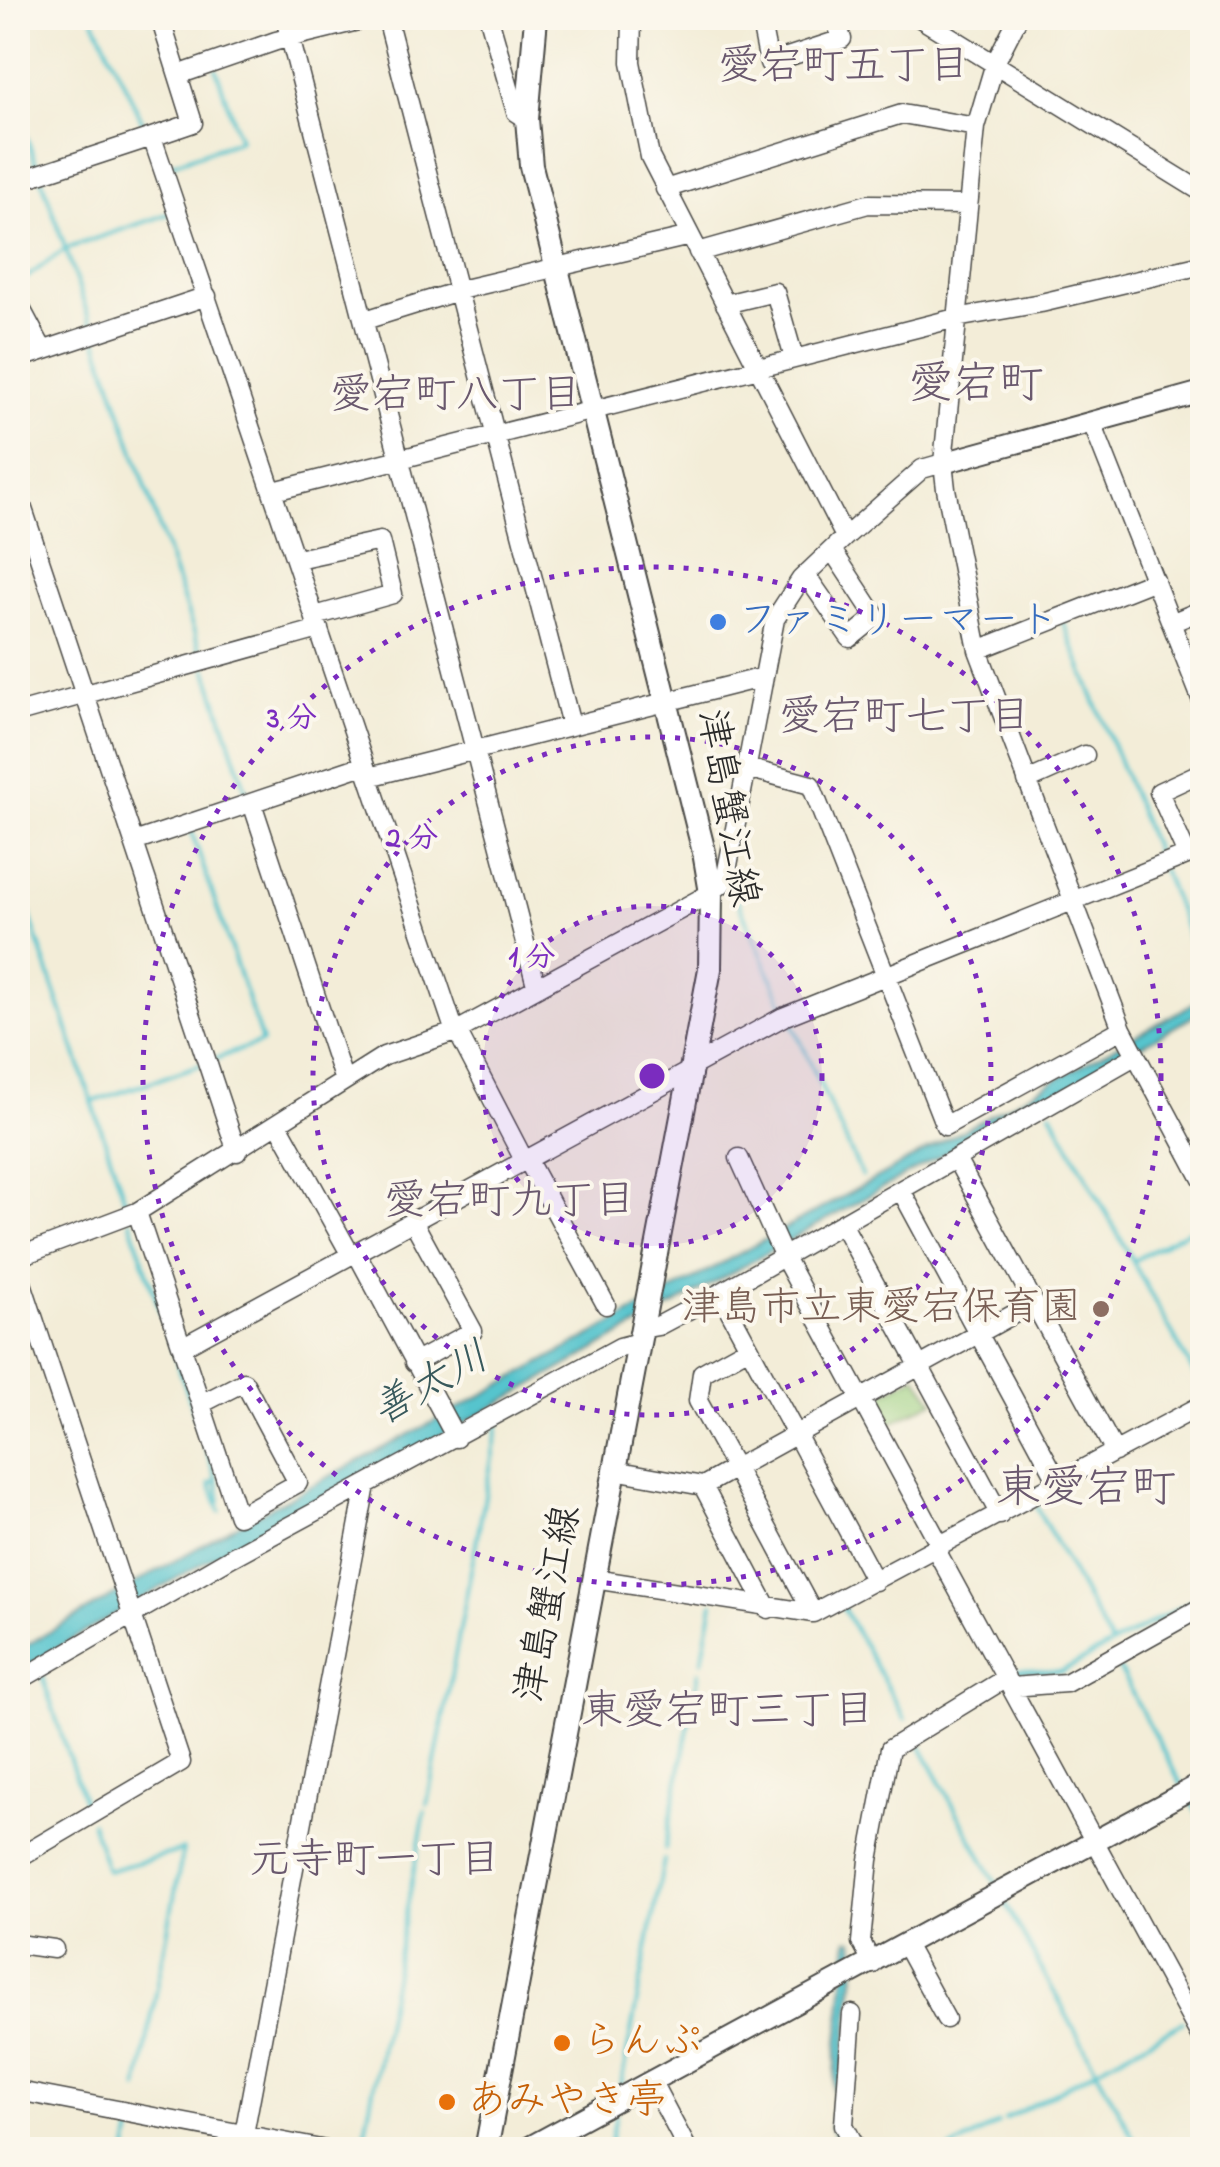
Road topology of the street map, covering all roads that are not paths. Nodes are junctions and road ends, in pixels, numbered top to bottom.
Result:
1 (160, 18) edge
2 (285, 18) edge
3 (370, 18) edge
4 (387, 18) edge
5 (489, 18) edge
6 (536, 18) edge
7 (632, 18) edge
8 (766, 18) edge
9 (835, 18) edge
10 (920, 18) edge
11 (1018, 18) edge
12 (292, 38) junction
13 (995, 63) junction
14 (178, 75) junction
15 (528, 119) junction
16 (976, 127) junction
17 (152, 137) junction
18 (18, 182) edge
19 (665, 189) junction
20 (1202, 192) edge
21 (966, 206) junction
22 (694, 244) junction
23 (1202, 265) edge
24 (557, 268) junction
25 (459, 292) junction
26 (208, 296) junction
27 (18, 303) edge
28 (725, 304) junction
29 (956, 318) junction
30 (365, 320) junction
31 (43, 350) junction
32 (794, 358) junction
33 (18, 359) edge
34 (758, 368) junction
35 (1202, 392) edge
36 (592, 413) junction
37 (1092, 423) junction
38 (498, 437) junction
39 (402, 462) junction
40 (943, 463) junction
41 (274, 492) junction
42 (18, 494) edge
43 (839, 543) junction
44 (296, 558) junction
45 (806, 575) junction
46 (1154, 580) junction
47 (1202, 610) edge
48 (317, 622) junction
49 (1172, 623) junction
50 (978, 650) junction
51 (764, 678) junction
52 (84, 695) junction
53 (668, 699) junction
54 (1202, 701) edge
55 (18, 713) edge
56 (571, 725) junction
57 (475, 749) junction
58 (1085, 755) dead end
59 (746, 768) junction
60 (367, 771) junction
61 (1202, 772) edge
62 (1028, 781) junction
63 (252, 802) junction
64 (134, 842) junction
65 (1194, 852) edge
66 (712, 892) junction
67 (1072, 902) junction
68 (886, 977) junction
69 (536, 985) junction
70 (456, 1032) junction
71 (1129, 1044) junction
72 (693, 1068) junction
73 (344, 1081) junction
74 (278, 1124) junction
75 (236, 1152) junction
76 (739, 1158) dead end
77 (525, 1160) junction
78 (957, 1161) junction
79 (1202, 1179) edge
80 (902, 1192) junction
81 (136, 1212) junction
82 (413, 1221) junction
83 (843, 1225) junction
84 (356, 1252) junction
85 (783, 1254) junction
86 (18, 1257) edge
87 (18, 1271) edge
88 (720, 1293) junction
89 (1034, 1303) junction
90 (606, 1305) dead end
91 (979, 1334) junction
92 (640, 1335) junction
93 (749, 1347) junction
94 (182, 1348) junction
95 (414, 1363) junction
96 (920, 1366) junction
97 (861, 1399) junction
98 (201, 1404) junction
99 (1202, 1405) edge
100 (796, 1435) junction
101 (455, 1436) junction
102 (1115, 1452) junction
103 (735, 1468) junction
104 (614, 1470) junction
105 (1059, 1483) junction
106 (366, 1486) junction
107 (703, 1486) junction
108 (1000, 1515) junction
109 (236, 1519) dead end
110 (249, 1546) junction
111 (938, 1547) junction
112 (594, 1579) junction
113 (875, 1580) junction
114 (1202, 1607) edge
115 (768, 1609) junction
116 (812, 1613) junction
117 (131, 1614) junction
118 (18, 1681) edge
119 (1008, 1683) junction
120 (1202, 1783) edge
121 (1095, 1842) junction
122 (18, 1858) edge
123 (18, 1944) edge
124 (906, 1946) junction
125 (54, 1949) dead end
126 (870, 1966) junction
127 (852, 2014) dead end
128 (946, 2019) dead end
129 (1202, 2040) edge
130 (653, 2084) junction
131 (18, 2091) edge
132 (244, 2134) junction
133 (326, 2150) edge
134 (486, 2150) edge
135 (524, 2150) edge
136 (688, 2150) edge
137 (857, 2150) edge

1 - 14 street
2 - 12 street
3 - 12 street
4 - 25 street
5 - 15 street
6 - 15 main road, 津島蟹江線
7 - 19 street
8 - 9 street
10 - 13 street
11 - 13 street
12 - 14 street
12 - 30 street
13 - 16 street
13 - 20 street
14 - 17 street
15 - 24 main road, 津島蟹江線
16 - 19 street
16 - 21 street
17 - 18 street
17 - 26 street
19 - 22 street
21 - 22 street
21 - 29 street
22 - 24 street
22 - 28 street
23 - 29 street
24 - 25 street
24 - 36 main road, 津島蟹江線
25 - 30 street
25 - 38 street
26 - 31 street
26 - 41 street
27 - 31 street
28 - 32 street
28 - 34 street
29 - 32 street
29 - 40 street
30 - 39 street
31 - 33 street
32 - 34 street
34 - 36 street
34 - 43 street
35 - 37 street
36 - 38 street
36 - 53 main road, 津島蟹江線
37 - 40 street
37 - 46 street
38 - 39 street
38 - 56 street
39 - 41 street
39 - 57 street
40 - 43 street
40 - 50 street
41 - 44 street
42 - 52 street
43 - 45 street
43 - 45 street
44 - 48 street
44 - 48 street
45 - 51 street
46 - 49 street
46 - 50 street
47 - 49 street
48 - 52 street
48 - 60 street
49 - 54 street
50 - 62 street
51 - 53 street
51 - 59 street
52 - 55 street
52 - 64 street
53 - 56 street
53 - 66 main road, 津島蟹江線
56 - 57 street
57 - 60 street
57 - 69 street
58 - 62 street
59 - 66 street
59 - 68 street
60 - 63 street
60 - 70 street
61 - 65 street
62 - 67 street
63 - 64 street
63 - 73 street
64 - 75 street
65 - 67 street
66 - 69 street
66 - 72 main road, 津島蟹江線
67 - 68 street
67 - 71 street
68 - 71 street
68 - 72 street
69 - 70 street
70 - 73 street
70 - 77 street
71 - 78 street
71 - 79 street
72 - 77 street
72 - 92 main road, 津島蟹江線
73 - 74 street
74 - 75 street
74 - 84 street
75 - 81 street
76 - 85 street
77 - 82 street
77 - 90 street
78 - 80 street
78 - 89 street
80 - 83 street
80 - 91 street
81 - 86 street
81 - 94 street
82 - 84 street
82 - 95 street
83 - 85 street
83 - 96 street
84 - 94 street
84 - 95 street
85 - 88 street
85 - 97 street
87 - 117 street
88 - 92 street
88 - 93 street
89 - 91 street
89 - 102 street
91 - 96 street
91 - 105 street
92 - 101 street
92 - 104 main road, 津島蟹江線
93 - 100 street
93 - 103 street
94 - 98 street
95 - 101 street
96 - 97 street
96 - 108 street
97 - 100 street
97 - 111 street
98 - 98 street
99 - 102 street
100 - 103 street
100 - 113 street
101 - 106 street
102 - 105 street
103 - 107 street
103 - 116 street
104 - 107 street
104 - 112 main road, 津島蟹江線
105 - 108 street
106 - 110 street
106 - 132 street
107 - 115 street
108 - 111 street
109 - 110 street
110 - 117 street
111 - 113 street
111 - 119 street
112 - 115 street
112 - 134 main road, 津島蟹江線
113 - 116 street
114 - 119 street
115 - 116 street
117 - 118 street
117 - 122 street
119 - 121 street
119 - 126 street
120 - 121 street
121 - 124 street
121 - 129 street
123 - 125 street
124 - 126 street
124 - 128 street
126 - 130 street
127 - 137 street
130 - 135 street
130 - 136 street
131 - 132 street
132 - 133 street

